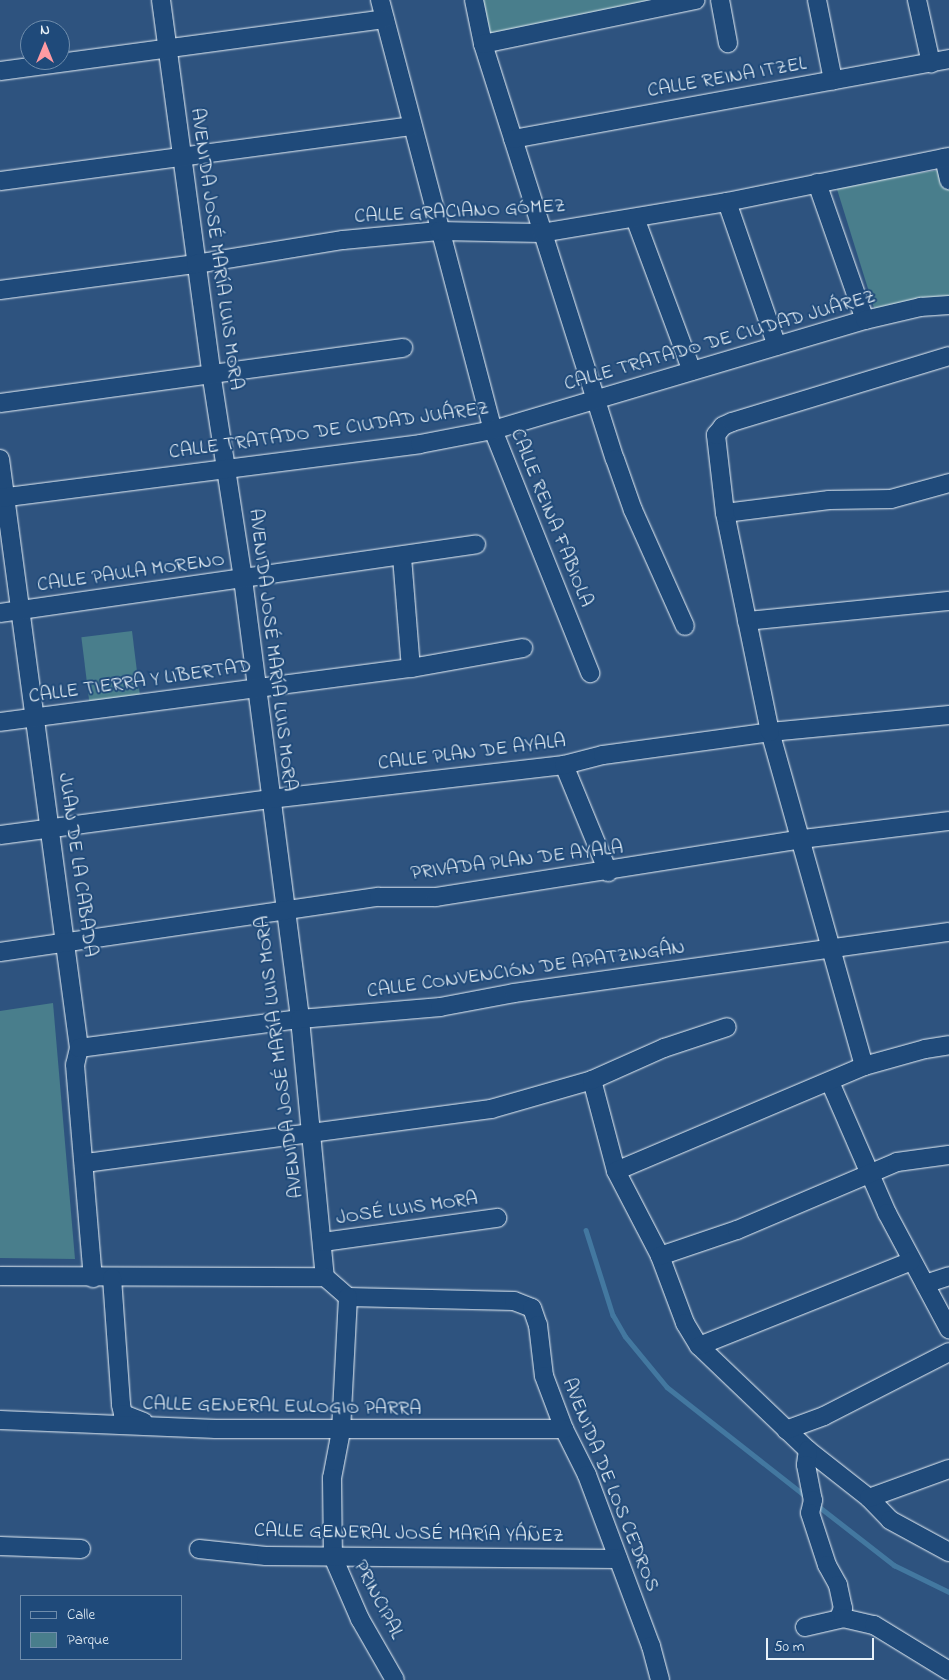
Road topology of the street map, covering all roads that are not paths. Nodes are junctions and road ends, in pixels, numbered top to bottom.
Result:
1 (161, 0) edge
2 (380, 0) edge
3 (474, 0) edge
4 (696, 0) edge
5 (720, 0) edge
6 (816, 0) edge
7 (917, 0) edge
8 (385, 19) junction
9 (483, 44) junction
10 (728, 44) dead end
11 (166, 49) junction
12 (949, 59) edge
13 (931, 62) junction
14 (0, 71) edge
15 (833, 80) junction
16 (412, 126) junction
17 (513, 139) junction
18 (182, 157) junction
19 (947, 158) edge
20 (949, 180) edge
21 (0, 181) edge
22 (817, 183) junction
23 (727, 202) junction
24 (635, 218) junction
25 (439, 231) junction
26 (542, 233) junction
27 (196, 264) junction
28 (0, 290) edge
29 (949, 306) edge
30 (865, 320) junction
31 (777, 346) junction
32 (403, 348) dead end
33 (949, 356) edge
34 (692, 371) junction
35 (211, 372) junction
36 (596, 400) junction
37 (0, 402) edge
38 (493, 430) junction
39 (0, 459) edge
40 (226, 467) junction
41 (949, 483) edge
42 (3, 497) edge
43 (726, 513) junction
44 (476, 544) dead end
45 (402, 557) junction
46 (243, 579) junction
47 (949, 601) edge
48 (20, 610) junction
49 (0, 613) edge
50 (747, 621) junction
51 (685, 626) dead end
52 (523, 648) dead end
53 (411, 668) junction
54 (590, 673) dead end
55 (256, 687) junction
56 (949, 715) edge
57 (36, 717) junction
58 (0, 722) edge
59 (770, 732) junction
60 (564, 765) junction
61 (270, 799) junction
62 (949, 821) edge
63 (49, 829) junction
64 (0, 835) edge
65 (802, 839) junction
66 (608, 872) junction
67 (284, 911) junction
68 (949, 932) edge
69 (66, 943) junction
70 (830, 947) junction
71 (0, 952) edge
72 (300, 1019) junction
73 (727, 1027) dead end
74 (949, 1045) edge
75 (79, 1048) junction
76 (864, 1066) junction
77 (592, 1080) junction
78 (830, 1082) junction
79 (312, 1131) junction
80 (949, 1155) edge
81 (86, 1163) junction
82 (616, 1171) junction
83 (869, 1172) junction
84 (497, 1218) dead end
85 (323, 1242) junction
86 (660, 1256) junction
87 (911, 1261) junction
88 (0, 1276) edge
89 (949, 1276) edge
90 (325, 1277) junction
91 (93, 1278) junction
92 (112, 1278) junction
93 (925, 1284) junction
94 (348, 1297) junction
95 (949, 1329) edge
96 (699, 1346) junction
97 (949, 1352) edge
98 (0, 1420) edge
99 (156, 1427) junction
100 (564, 1429) junction
101 (786, 1430) junction
102 (341, 1431) junction
103 (808, 1450) junction
104 (949, 1469) edge
105 (868, 1498) junction
106 (0, 1546) edge
107 (81, 1549) dead end
108 (199, 1549) dead end
109 (949, 1552) edge
110 (333, 1557) junction
111 (618, 1559) junction
112 (839, 1618) junction
113 (805, 1627) dead end
114 (949, 1671) edge
115 (395, 1680) edge
116 (660, 1680) edge

1 - 11 street, AVENIDA JOSÉ MARÍA LUIS MORA
2 - 8 street, CALLE REINA FABIOLA
3 - 9 street
4 - 9 street
5 - 10 street
6 - 15 street
7 - 13 street
8 - 11 street
8 - 16 street, CALLE REINA FABIOLA
9 - 17 street
11 - 14 street
11 - 18 street, AVENIDA JOSÉ MARÍA LUIS MORA
12 - 13 street, CALLE REINA ITZEL
13 - 15 street, CALLE REINA ITZEL
15 - 17 street, CALLE REINA ITZEL
16 - 18 street
16 - 25 street, CALLE REINA FABIOLA
17 - 26 street
18 - 21 street
18 - 27 street, AVENIDA JOSÉ MARÍA LUIS MORA
19 - 20 street
19 - 22 street, CALLE GRACIANO GÓMEZ
22 - 23 street, CALLE GRACIANO GÓMEZ
22 - 30 street
23 - 24 street, CALLE GRACIANO GÓMEZ
23 - 31 street
24 - 26 street, CALLE GRACIANO GÓMEZ
24 - 34 street
25 - 26 street, CALLE GRACIANO GÓMEZ
25 - 27 street, CALLE GRACIANO GÓMEZ
25 - 38 street, CALLE REINA FABIOLA
26 - 36 street
27 - 28 street, CALLE GRACIANO GÓMEZ
27 - 35 street, AVENIDA JOSÉ MARÍA LUIS MORA
29 - 30 street, CALLE TRATADO DE CIUDAD JUÁREZ
30 - 31 street, CALLE TRATADO DE CIUDAD JUÁREZ
31 - 34 street, CALLE TRATADO DE CIUDAD JUÁREZ
32 - 35 street
33 - 43 street
34 - 36 street, CALLE TRATADO DE CIUDAD JUÁREZ
35 - 37 street
35 - 40 street, AVENIDA JOSÉ MARÍA LUIS MORA
36 - 38 street, CALLE TRATADO DE CIUDAD JUÁREZ
36 - 51 street
38 - 40 street, CALLE TRATADO DE CIUDAD JUÁREZ
38 - 54 street, CALLE REINA FABIOLA
39 - 42 street, JUAN DE LA CABADA
40 - 42 street, CALLE TRATADO DE CIUDAD JUÁREZ
40 - 46 street, AVENIDA JOSÉ MARÍA LUIS MORA
41 - 43 street
42 - 48 street, JUAN DE LA CABADA
43 - 50 street
44 - 45 street, CALLE PAULA MORENO
45 - 46 street, CALLE PAULA MORENO
45 - 53 street
46 - 48 street, CALLE PAULA MORENO
46 - 55 street, AVENIDA JOSÉ MARÍA LUIS MORA
47 - 50 street
48 - 49 street, CALLE PAULA MORENO
48 - 57 street, JUAN DE LA CABADA
50 - 59 street
52 - 53 street, CALLE TIERRA Y LIBERTAD
53 - 55 street, CALLE TIERRA Y LIBERTAD
55 - 57 street, CALLE TIERRA Y LIBERTAD
55 - 61 street, AVENIDA JOSÉ MARÍA LUIS MORA
56 - 59 street, CALLE PLAN DE AYALA
57 - 58 street, CALLE TIERRA Y LIBERTAD
57 - 63 street, JUAN DE LA CABADA
59 - 60 street, CALLE PLAN DE AYALA
59 - 65 street
60 - 61 street, CALLE PLAN DE AYALA
60 - 66 street
61 - 63 street, CALLE PLAN DE AYALA
61 - 67 street, AVENIDA JOSÉ MARÍA LUIS MORA
62 - 65 street, PRIVADA PLAN DE AYALA
63 - 64 street, CALLE PLAN DE AYALA
63 - 69 street, JUAN DE LA CABADA
65 - 66 street, PRIVADA PLAN DE AYALA
65 - 70 street
66 - 67 street, PRIVADA PLAN DE AYALA
67 - 69 street, PRIVADA PLAN DE AYALA
67 - 72 street, AVENIDA JOSÉ MARÍA LUIS MORA
68 - 70 street, CALLE CONVENCIÓN DE APATZINGÁN
69 - 71 street, PRIVADA PLAN DE AYALA
69 - 75 street, JUAN DE LA CABADA
70 - 72 street, CALLE CONVENCIÓN DE APATZINGÁN
70 - 76 street
72 - 75 street, CALLE CONVENCIÓN DE APATZINGÁN
72 - 79 street, AVENIDA JOSÉ MARÍA LUIS MORA
73 - 77 street
74 - 76 street
75 - 81 street, JUAN DE LA CABADA
76 - 78 street
77 - 79 street
77 - 82 street
78 - 82 street
78 - 83 street
79 - 81 street
79 - 85 street, AVENIDA JOSÉ MARÍA LUIS MORA
80 - 83 street
81 - 91 street, JUAN DE LA CABADA
82 - 86 street
83 - 86 street
83 - 87 street
84 - 85 street, JOSÉ LUIS MORA
85 - 90 street, AVENIDA JOSÉ MARÍA LUIS MORA
86 - 96 street
87 - 93 street
87 - 96 street
88 - 91 street
89 - 93 street
90 - 92 street
90 - 94 street
91 - 92 street
92 - 99 street
93 - 95 street
94 - 100 street, AVENIDA DE LOS CEDROS
94 - 102 street, PRINCIPAL
96 - 101 street
97 - 101 street
98 - 99 street, CALLE GENERAL EULOGIO PARRA
99 - 102 street, CALLE GENERAL EULOGIO PARRA
100 - 102 street, CALLE GENERAL EULOGIO PARRA
100 - 111 street, AVENIDA DE LOS CEDROS
101 - 103 street
102 - 110 street, PRINCIPAL
103 - 105 street
103 - 112 street
104 - 105 street
105 - 109 street
106 - 107 street
108 - 110 street, CALLE GENERAL JOSÉ MARÍA YÁÑEZ
110 - 111 street, CALLE GENERAL JOSÉ MARÍA YÁÑEZ
110 - 115 street, PRINCIPAL
111 - 116 street, AVENIDA DE LOS CEDROS
112 - 113 street
112 - 114 street

